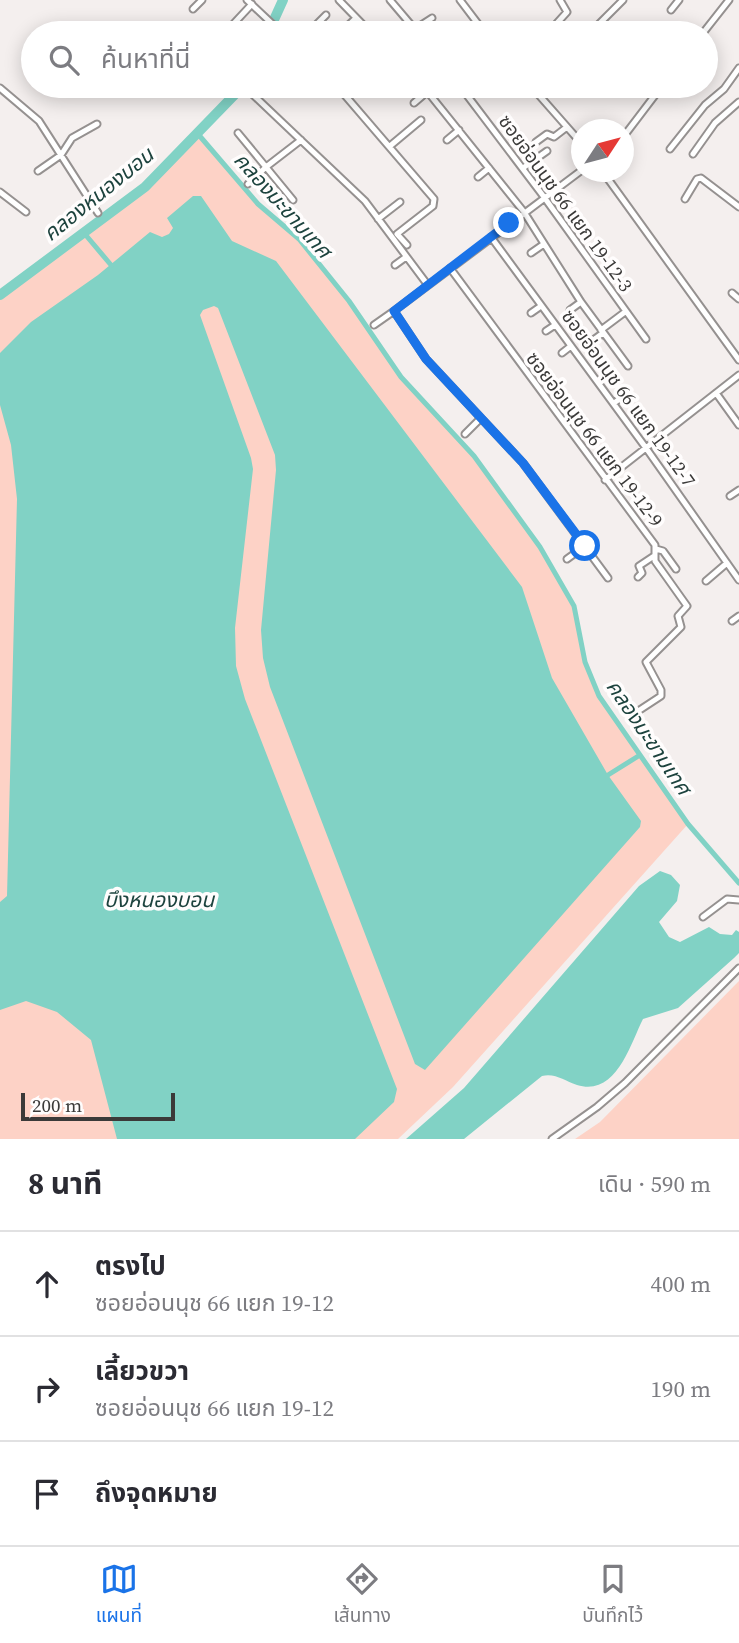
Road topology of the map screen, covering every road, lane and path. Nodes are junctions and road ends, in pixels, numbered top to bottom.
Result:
1 (202, 0) edge
2 (339, 0) edge
3 (390, 0) edge
4 (460, 0) edge
5 (560, 0) edge
6 (623, 0) edge
7 (679, 0) edge
8 (729, 0) edge
9 (250, 2) edge
10 (193, 9) dead end
11 (671, 10) dead end
12 (326, 16) dead end
13 (432, 18) dead end
14 (356, 19) edge
15 (235, 21) edge
16 (269, 21) edge
17 (321, 21) edge
18 (408, 21) edge
19 (428, 21) edge
20 (476, 21) edge
21 (559, 21) edge
22 (602, 21) edge
23 (712, 21) edge
24 (739, 68) edge
25 (0, 88) edge
26 (718, 93) edge
27 (257, 98) edge
28 (348, 98) edge
29 (420, 98) edge
30 (434, 98) edge
31 (469, 98) edge
32 (543, 98) edge
33 (653, 98) edge
34 (713, 98) edge
35 (739, 102) edge
36 (414, 103) dead end
37 (421, 120) dead end
38 (634, 123) edge
39 (97, 124) dead end
40 (567, 128) junction
41 (459, 130) junction
42 (571, 132) edge
43 (238, 133) dead end
44 (301, 140) junction
45 (447, 140) dead end
46 (536, 142) dead end
47 (390, 146) junction
48 (670, 149) dead end
49 (547, 151) dead end
50 (693, 154) dead end
51 (61, 155) junction
52 (266, 167) junction
53 (489, 168) junction
54 (523, 169) junction
55 (38, 171) dead end
56 (478, 177) dead end
57 (571, 178) edge
58 (610, 182) edge
59 (248, 184) dead end
60 (0, 192) edge
61 (544, 197) junction
62 (685, 199) dead end
63 (293, 200) dead end
64 (400, 202) dead end
65 (739, 207) edge
66 (26, 212) dead end
67 (524, 212) junction
68 (98, 213) dead end
69 (378, 219) junction
70 (491, 237) junction
71 (506, 240) dead end
72 (544, 244) junction
73 (407, 245) dead end
74 (497, 246) junction
75 (531, 253) dead end
76 (406, 257) junction
77 (395, 265) dead end
78 (450, 268) junction
79 (428, 284) junction
80 (732, 293) dead end
81 (739, 299) edge
82 (581, 302) junction
83 (541, 306) junction
84 (570, 310) dead end
85 (394, 311) junction
86 (625, 312) junction
87 (531, 313) dead end
88 (374, 325) dead end
89 (555, 325) junction
90 (546, 331) dead end
91 (602, 331) junction
92 (646, 339) dead end
93 (592, 341) dead end
94 (571, 346) junction
95 (562, 353) dead end
96 (739, 360) edge
97 (628, 366) dead end
98 (739, 374) edge
99 (716, 393) junction
100 (624, 396) dead end
101 (614, 403) junction
102 (481, 418) junction
103 (739, 425) edge
104 (465, 434) dead end
105 (646, 448) junction
106 (605, 480) junction
107 (739, 490) edge
108 (730, 496) dead end
109 (585, 546) junction
110 (655, 552) junction
111 (567, 559) dead end
112 (727, 563) junction
113 (676, 569) dead end
114 (608, 578) dead end
115 (638, 578) dead end
116 (739, 580) edge
117 (706, 581) dead end
118 (739, 616) edge
119 (732, 621) dead end
120 (624, 710) dead end
121 (739, 900) edge
122 (703, 917) dead end
123 (739, 968) edge
124 (552, 1139) edge

1 - 10 street
2 - 14 street
3 - 18 street
4 - 20 street
5 - 21 street
6 - 22 street
7 - 11 street
8 - 23 street
9 - 15 street
9 - 16 street
12 - 17 street
13 - 19 street
24 - 26 street
25 - 51 street
27 - 44 street
28 - 47 street
29 - 36 street
30 - 41 street
31 - 54 street, ซอยอ่อนนุช 66 แยก 19-12-3
32 - 40 street
33 - 38 street
34 - 48 street
35 - 50 street
37 - 47 street
39 - 51 street
40 - 42 street
40 - 46 street
41 - 45 street
41 - 53 street
43 - 52 street
44 - 52 street
44 - 69 street
47 - 73 street
49 - 54 street
51 - 55 street
51 - 68 street
52 - 59 street
52 - 63 street
53 - 56 street
53 - 67 street
54 - 61 street, ซอยอ่อนนุช 66 แยก 19-12-3
57 - 61 street
58 - 96 street
60 - 66 street
61 - 67 street
61 - 86 street, ซอยอ่อนนุช 66 แยก 19-12-3
62 - 65 street
64 - 69 street
67 - 70 street
67 - 72 street
69 - 76 street
70 - 74 street, ซอยอ่อนนุช 66 แยก 19-12-7
70 - 78 street
71 - 74 street
72 - 75 street
72 - 82 street
74 - 83 street, ซอยอ่อนนุช 66 แยก 19-12-7
76 - 77 street
76 - 79 street
78 - 79 street
78 - 106 street, ซอยอ่อนนุช 66 แยก 19-12-9
79 - 85 street
80 - 81 street
82 - 84 street
82 - 91 street
83 - 87 street
83 - 89 street, ซอยอ่อนนุช 66 แยก 19-12-7
85 - 88 street
85 - 102 street
86 - 91 street
86 - 92 street, ซอยอ่อนนุช 66 แยก 19-12-3
89 - 90 street
89 - 94 street, ซอยอ่อนนุช 66 แยก 19-12-7
91 - 93 street
91 - 97 street
94 - 95 street
94 - 101 street, ซอยอ่อนนุช 66 แยก 19-12-7
98 - 99 street
99 - 103 street
99 - 105 street
100 - 101 street
101 - 105 street, ซอยอ่อนนุช 66 แยก 19-12-7
102 - 104 street
102 - 109 street
105 - 106 street
105 - 112 street, ซอยอ่อนนุช 66 แยก 19-12-7
106 - 110 street, ซอยอ่อนนุช 66 แยก 19-12-9
107 - 108 street
109 - 111 street
109 - 114 street
110 - 113 street
110 - 115 street
110 - 120 street, ซอยอ่อนนุช 66 แยก 19-12-9
112 - 116 street, ซอยอ่อนนุช 66 แยก 19-12-7
112 - 117 street
118 - 119 street
121 - 122 street
123 - 124 street

